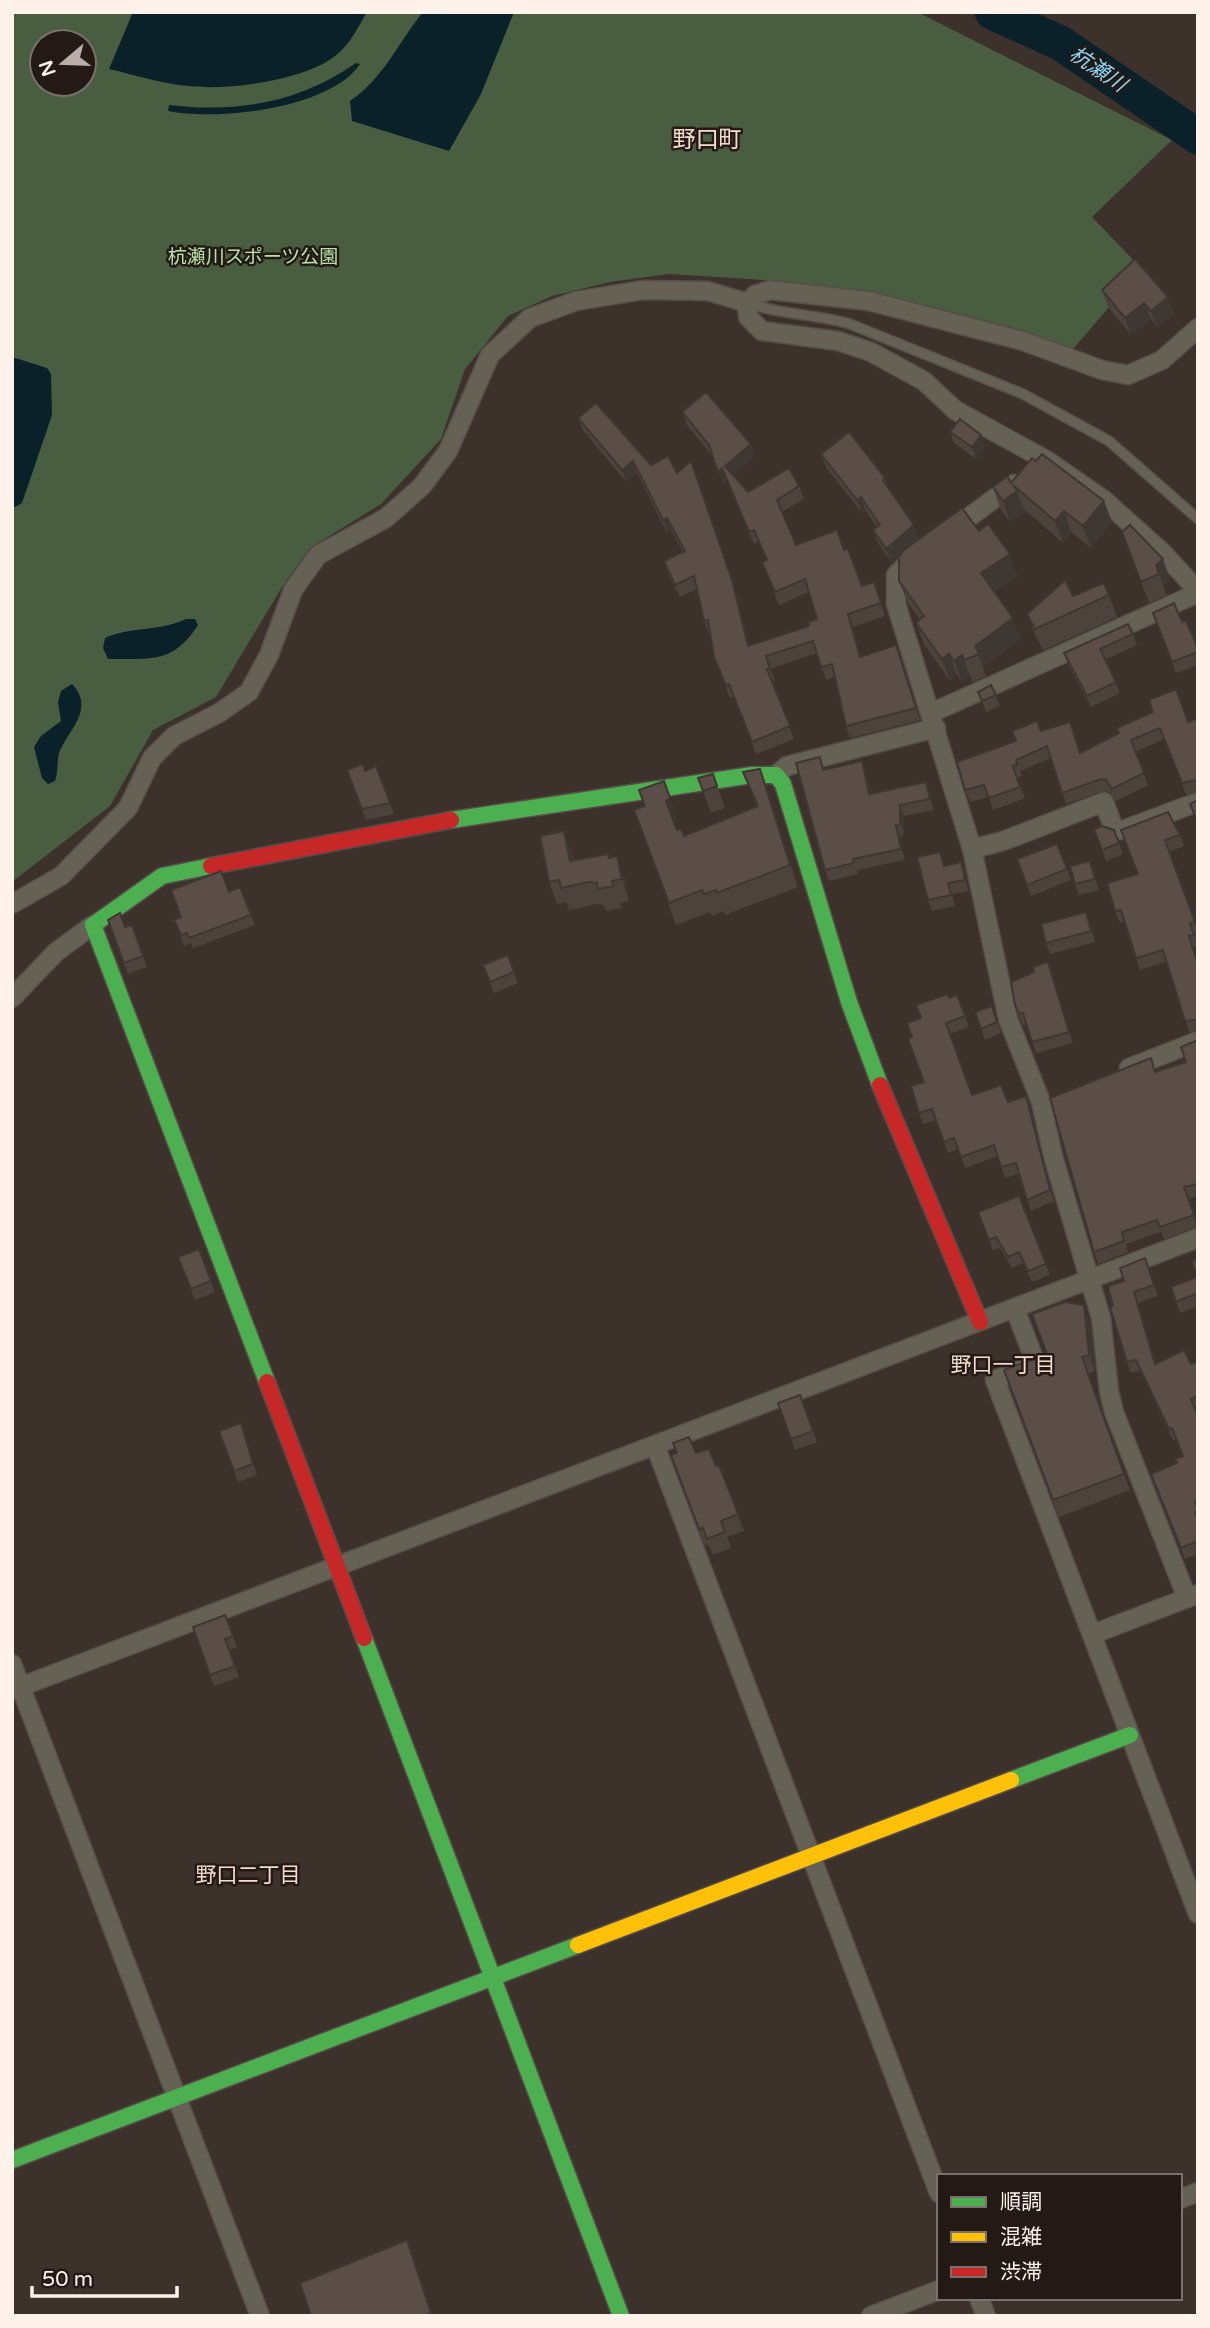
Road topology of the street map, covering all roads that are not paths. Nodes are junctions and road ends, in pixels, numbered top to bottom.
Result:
1 (747, 303) junction
2 (1198, 328) edge
3 (1046, 460) junction
4 (1198, 519) edge
5 (1198, 592) edge
6 (933, 720) junction
7 (776, 775) junction
8 (1198, 802) edge
9 (972, 849) junction
10 (12, 904) edge
11 (93, 925) junction
12 (12, 998) edge
13 (1198, 1041) edge
14 (1106, 1076) edge
15 (1198, 1238) edge
16 (1089, 1278) junction
17 (1015, 1309) junction
18 (980, 1322) junction
19 (656, 1445) junction
20 (335, 1567) junction
21 (1192, 1596) edge
22 (1093, 1634) junction
23 (12, 1664) edge
24 (16, 1687) edge
25 (1130, 1735) junction
26 (811, 1857) junction
27 (1198, 1914) edge
28 (492, 1977) junction
29 (177, 2099) junction
30 (12, 2161) edge
31 (937, 2188) edge
32 (937, 2291) edge
33 (260, 2316) edge
34 (621, 2316) edge
35 (871, 2316) edge

1 - 2 street
1 - 3 street
1 - 4 lane
1 - 10 street
3 - 5 street
3 - 6 street
5 - 6 street
6 - 7 street
6 - 9 street
7 - 11 street
7 - 18 street
8 - 9 street
9 - 16 street
11 - 12 street
11 - 20 street
13 - 14 street
15 - 16 street
16 - 17 street
16 - 21 street
17 - 18 street
17 - 22 street
18 - 19 street
19 - 20 street
19 - 26 street
20 - 24 street
20 - 28 street
21 - 22 street
22 - 25 street
23 - 24 street
24 - 29 street
25 - 26 street
25 - 27 street
26 - 28 street
26 - 31 street
28 - 29 street
28 - 34 street
29 - 30 street
29 - 33 street
32 - 35 street

